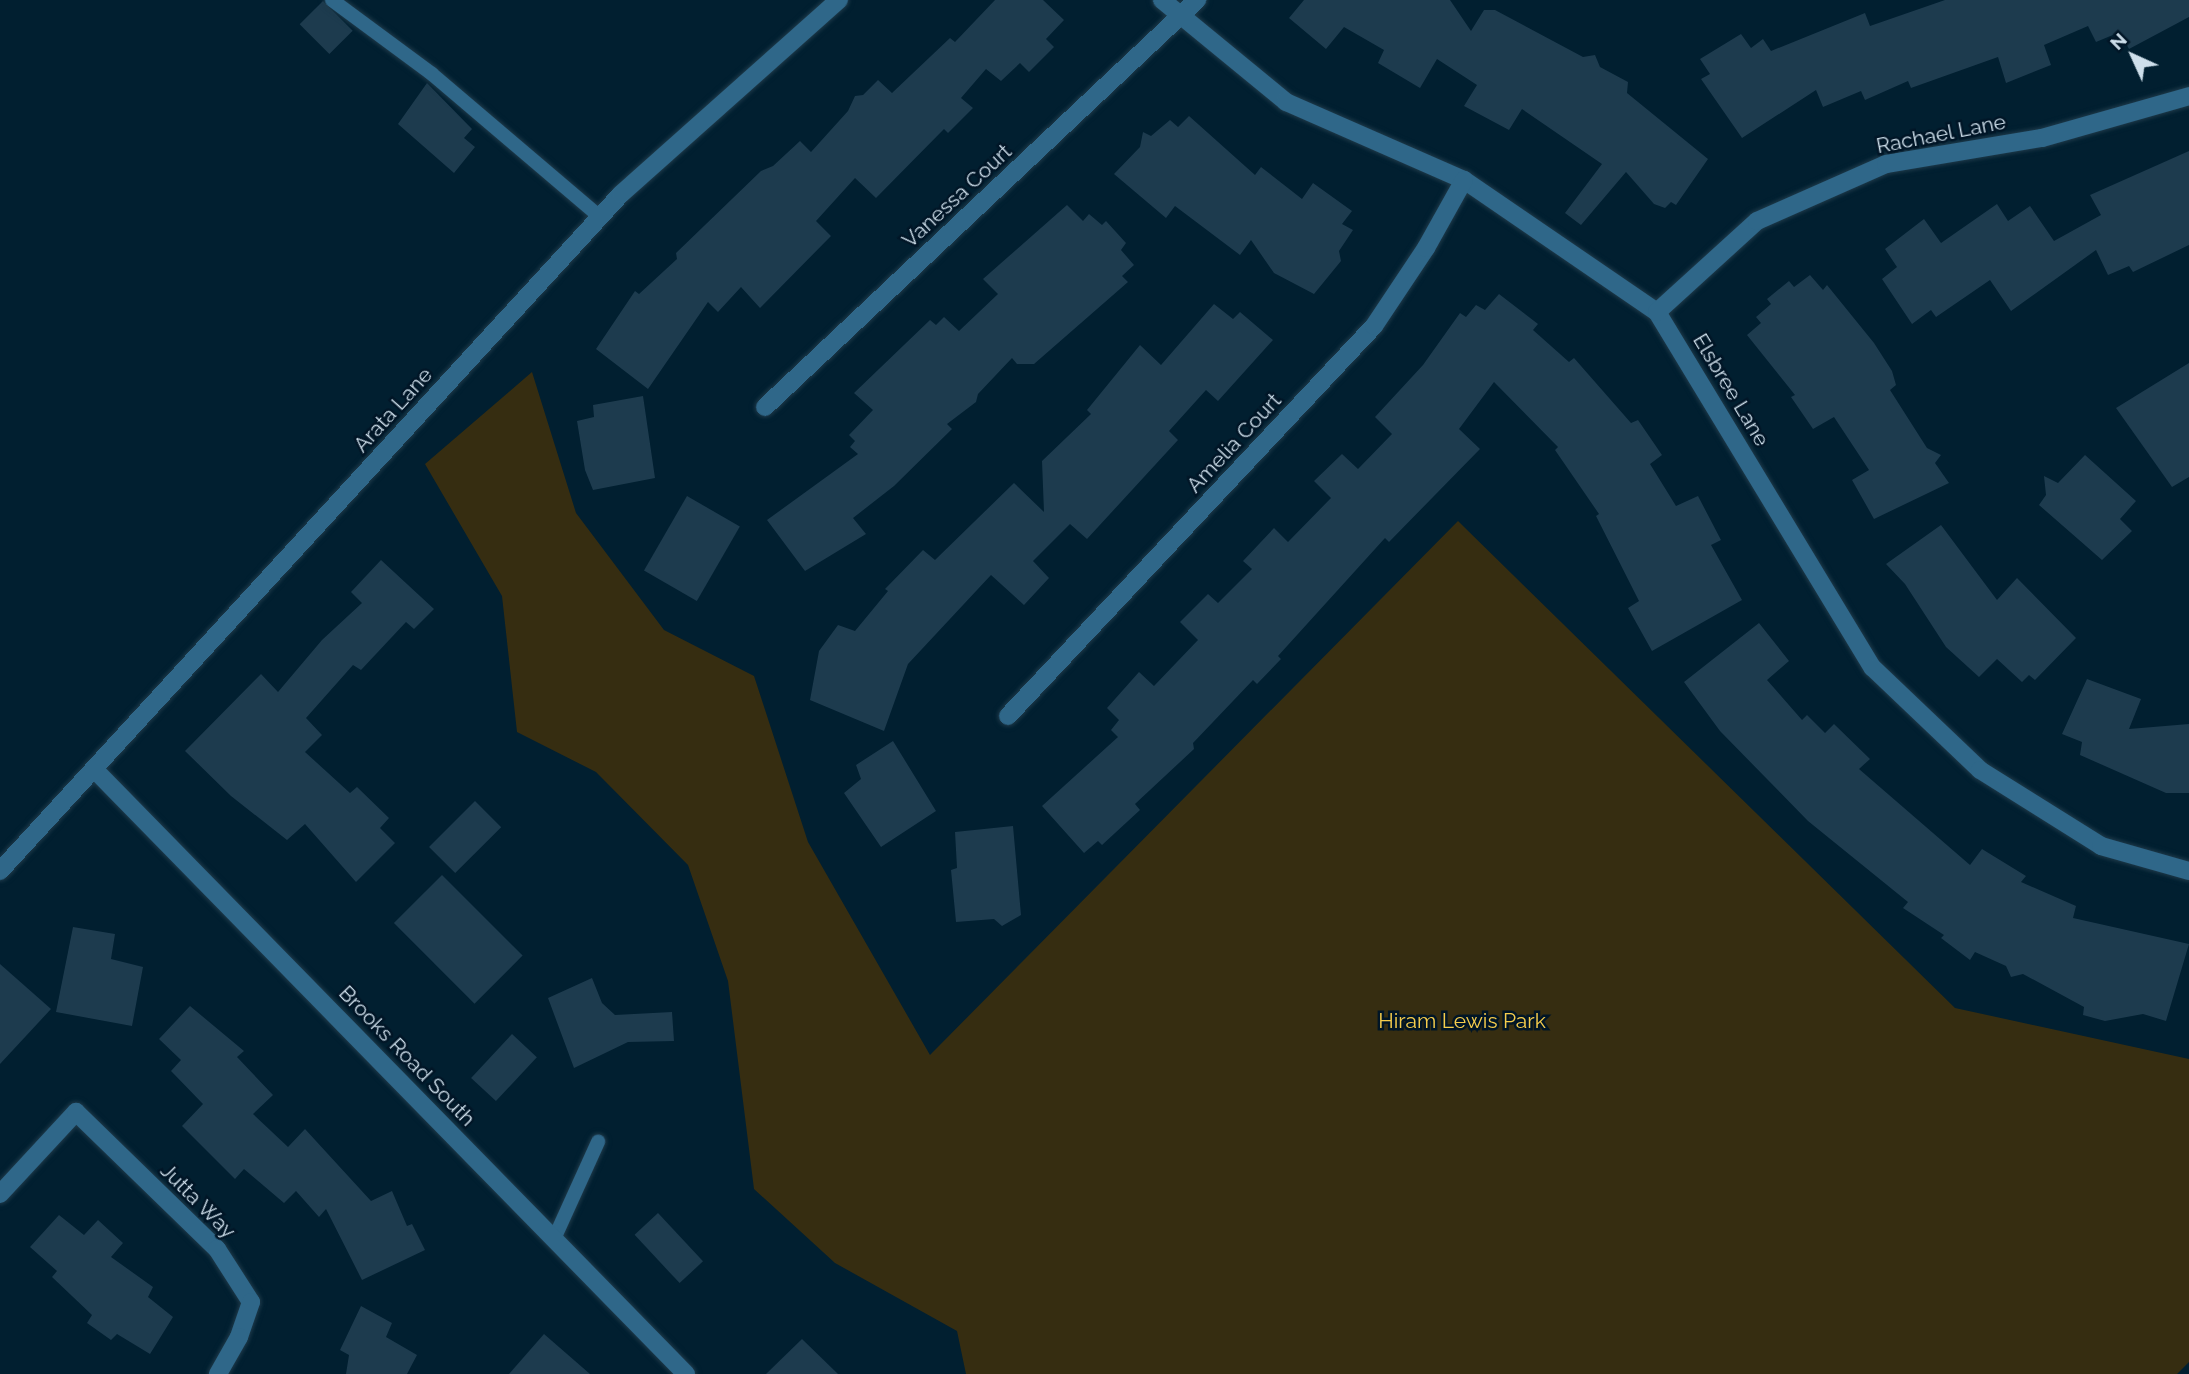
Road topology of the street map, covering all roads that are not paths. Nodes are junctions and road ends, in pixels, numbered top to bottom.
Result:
1 (332, 0) edge
2 (839, 0) edge
3 (1162, 0) edge
4 (1197, 0) edge
5 (1180, 17) junction
6 (2189, 96) edge
7 (1464, 180) junction
8 (600, 217) junction
9 (1657, 312) junction
10 (765, 407) dead end
11 (1009, 716) dead end
12 (94, 770) junction
13 (0, 871) edge
14 (2189, 871) edge
15 (598, 1142) dead end
16 (0, 1194) edge
17 (554, 1239) junction
18 (218, 1374) edge
19 (686, 1374) edge

1 - 8 lane
2 - 8 street, Arata Lane
3 - 5 street, Elsbree Lane
4 - 5 street, Vanessa Court
5 - 7 street, Elsbree Lane
5 - 10 street, Vanessa Court
6 - 9 street, Rachael Lane
7 - 9 street, Elsbree Lane
7 - 11 street, Amelia Court
8 - 12 street, Arata Lane
9 - 14 street, Elsbree Lane
12 - 13 street, Arata Lane
12 - 17 street, Brooks Road South
15 - 17 lane
16 - 18 street, Jutta Way
17 - 19 street, Brooks Road South

